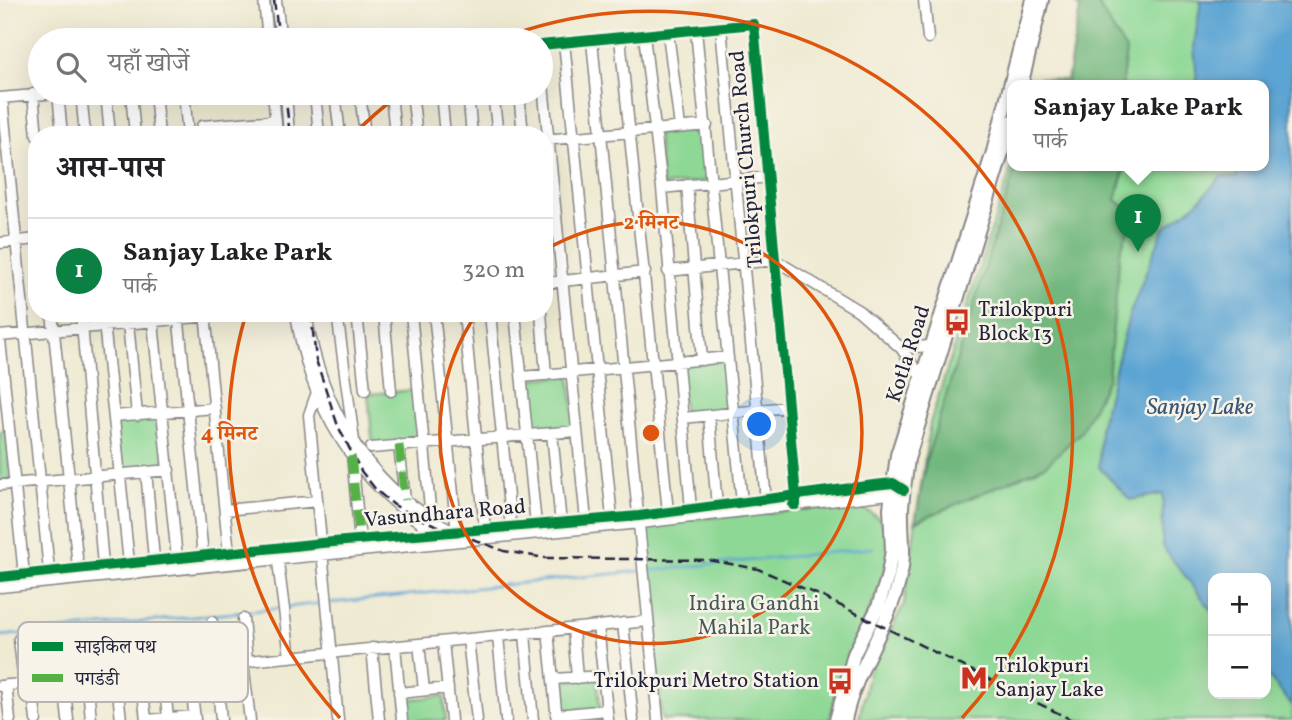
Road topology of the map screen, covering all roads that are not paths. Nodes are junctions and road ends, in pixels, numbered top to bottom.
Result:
1 (264, 0) edge
2 (276, 0) edge
3 (924, 0) edge
4 (1032, 0) edge
5 (1042, 0) edge
6 (721, 27) junction
7 (267, 28) edge
8 (280, 28) edge
9 (696, 30) junction
10 (668, 33) junction
11 (643, 35) junction
12 (620, 37) junction
13 (929, 38) dead end
14 (592, 41) junction
15 (564, 42) junction
16 (553, 43) edge
17 (1011, 80) edge
18 (1022, 80) edge
19 (28, 95) edge
20 (1007, 97) edge
21 (1, 98) edge
22 (34, 105) edge
23 (58, 105) edge
24 (82, 105) edge
25 (107, 105) edge
26 (132, 105) edge
27 (156, 105) edge
28 (185, 105) edge
29 (274, 105) edge
30 (287, 105) edge
31 (316, 105) edge
32 (336, 105) edge
33 (361, 105) edge
34 (392, 105) edge
35 (413, 105) edge
36 (442, 105) edge
37 (469, 105) edge
38 (494, 105) edge
39 (520, 105) edge
40 (544, 105) edge
41 (276, 120) junction
42 (707, 125) junction
43 (36, 126) edge
44 (61, 126) edge
45 (84, 126) edge
46 (109, 126) edge
47 (134, 126) edge
48 (158, 126) edge
49 (187, 126) edge
50 (202, 126) dead end
51 (276, 126) edge
52 (288, 126) edge
53 (318, 126) edge
54 (339, 126) edge
55 (364, 126) edge
56 (394, 126) edge
57 (416, 126) edge
58 (444, 126) edge
59 (471, 126) edge
60 (497, 126) edge
61 (522, 126) edge
62 (545, 126) edge
63 (680, 127) junction
64 (655, 130) junction
65 (631, 132) junction
66 (602, 135) junction
67 (574, 137) junction
68 (1007, 137) edge
69 (553, 139) edge
70 (768, 177) junction
71 (736, 180) junction
72 (712, 183) junction
73 (687, 186) junction
74 (662, 188) junction
75 (553, 217) edge
76 (28, 240) edge
77 (17, 241) junction
78 (0, 243) edge
79 (775, 260) junction
80 (744, 262) junction
81 (719, 264) junction
82 (695, 268) junction
83 (668, 271) junction
84 (645, 272) junction
85 (615, 275) junction
86 (588, 278) junction
87 (562, 281) junction
88 (553, 282) edge
89 (53, 322) edge
90 (81, 322) edge
91 (104, 322) edge
92 (114, 322) edge
93 (127, 322) edge
94 (153, 322) edge
95 (179, 322) edge
96 (206, 322) edge
97 (297, 322) edge
98 (308, 322) edge
99 (338, 322) edge
100 (358, 322) edge
101 (385, 322) edge
102 (412, 322) edge
103 (435, 322) edge
104 (465, 322) edge
105 (491, 322) edge
106 (516, 322) edge
107 (542, 322) edge
108 (104, 325) junction
109 (82, 328) junction
110 (53, 330) junction
111 (26, 333) junction
112 (0, 338) edge
113 (931, 346) junction
114 (901, 348) junction
115 (728, 358) junction
116 (702, 360) junction
117 (678, 363) junction
118 (654, 365) junction
119 (625, 368) junction
120 (597, 369) junction
121 (571, 372) junction
122 (546, 374) junction
123 (522, 377) junction
124 (921, 377) junction
125 (365, 390) dead end
126 (320, 391) junction
127 (391, 391) dead end
128 (788, 407) junction
129 (215, 408) junction
130 (187, 410) junction
131 (758, 410) junction
132 (163, 412) junction
133 (734, 413) junction
134 (137, 415) junction
135 (709, 415) junction
136 (114, 416) junction
137 (683, 418) junction
138 (4, 430) edge
139 (577, 430) junction
140 (552, 433) junction
141 (527, 435) junction
142 (502, 437) junction
143 (475, 439) junction
144 (448, 441) junction
145 (424, 443) junction
146 (355, 445) junction
147 (399, 445) junction
148 (371, 448) dead end
149 (351, 456) junction
150 (169, 470) junction
151 (146, 471) junction
152 (121, 474) junction
153 (96, 476) junction
154 (70, 478) junction
155 (40, 481) junction
156 (14, 484) junction
157 (0, 485) edge
158 (897, 490) junction
159 (405, 499) junction
160 (796, 500) junction
161 (317, 501) junction
162 (766, 501) junction
163 (742, 503) junction
164 (717, 506) junction
165 (691, 509) junction
166 (225, 510) junction
167 (668, 512) junction
168 (612, 518) junction
169 (640, 520) junction
170 (586, 521) junction
171 (561, 524) junction
172 (536, 525) junction
173 (511, 528) junction
174 (436, 529) junction
175 (485, 530) junction
176 (457, 532) junction
177 (322, 542) junction
178 (360, 542) junction
179 (277, 553) junction
180 (229, 554) junction
181 (203, 555) junction
182 (324, 555) junction
183 (177, 558) junction
184 (154, 559) junction
185 (129, 563) junction
186 (103, 565) junction
187 (78, 567) junction
188 (49, 571) junction
189 (23, 575) junction
190 (0, 577) edge
191 (0, 587) edge
192 (243, 619) dead end
193 (648, 621) junction
194 (243, 622) edge
195 (623, 623) junction
196 (598, 626) junction
197 (573, 629) junction
198 (548, 631) junction
199 (525, 634) junction
200 (498, 636) junction
201 (468, 639) junction
202 (443, 642) junction
203 (419, 644) junction
204 (395, 646) junction
205 (372, 648) junction
206 (331, 653) junction
207 (290, 657) junction
208 (248, 662) edge
209 (604, 676) junction
210 (578, 678) junction
211 (553, 679) junction
212 (3, 685) edge
213 (448, 688) junction
214 (424, 690) junction
215 (400, 693) junction
216 (248, 697) edge
217 (32, 702) edge
218 (66, 702) edge
219 (89, 702) edge
220 (119, 702) edge
221 (144, 702) edge
222 (166, 702) edge
223 (219, 702) edge
224 (607, 715) edge
225 (581, 716) edge
226 (557, 717) edge
227 (168, 718) junction
228 (195, 718) edge
229 (10, 720) edge
230 (36, 720) edge
231 (68, 720) edge
232 (91, 720) edge
233 (121, 720) edge
234 (146, 720) edge
235 (221, 720) edge
236 (250, 720) edge
237 (338, 720) edge
238 (379, 720) edge
239 (402, 720) edge
240 (451, 720) edge
241 (477, 720) edge
242 (506, 720) edge
243 (533, 720) edge
244 (633, 720) edge
245 (658, 720) edge
246 (836, 720) edge
247 (845, 720) edge

1 - 7 street
2 - 8 street
3 - 13 street
4 - 17 main road, Kotla Road
5 - 18 main road
6 - 9 street, Trilokpuri Church Road
6 - 70 street, Trilokpuri Church Road
6 - 71 street
9 - 10 street, Trilokpuri Church Road
9 - 42 street
10 - 11 street, Trilokpuri Church Road
10 - 63 street
11 - 12 street, Trilokpuri Church Road
11 - 64 street
12 - 14 street, Trilokpuri Church Road
12 - 65 street
14 - 15 street, Trilokpuri Church Road
14 - 66 street
15 - 16 street, Trilokpuri Church Road
15 - 67 street
19 - 21 street
20 - 113 main road, Kotla Road
21 - 77 street
22 - 43 street
23 - 44 street
24 - 45 street
25 - 46 street
26 - 47 street
27 - 48 street
28 - 49 street
29 - 41 street
30 - 52 street
31 - 53 street
32 - 54 street
33 - 55 street
34 - 56 street
35 - 57 street
36 - 58 street
37 - 59 street
38 - 60 street
39 - 61 street
40 - 62 street
41 - 50 street
41 - 51 street
42 - 63 street
42 - 72 street
63 - 64 street
64 - 65 street
64 - 74 street
65 - 66 street
65 - 84 street
66 - 67 street
66 - 85 street
67 - 69 street
67 - 86 street
68 - 158 main road, Kotla Road
70 - 71 street
70 - 79 street, Trilokpuri Church Road
71 - 72 street
71 - 80 street
72 - 73 street
72 - 81 street
73 - 74 street
73 - 82 street
74 - 83 street
75 - 87 street
76 - 77 street
77 - 78 street
77 - 111 street
79 - 80 street
79 - 114 street
79 - 128 street, Trilokpuri Church Road
80 - 81 street
80 - 131 street
81 - 82 street
81 - 115 street
82 - 83 street
82 - 116 street
83 - 117 street
84 - 85 street
84 - 118 street
85 - 86 street
85 - 119 street
86 - 87 street
86 - 120 street
87 - 88 street
87 - 121 street
89 - 110 street
90 - 109 street
91 - 108 street
92 - 108 street
93 - 134 street
94 - 132 street
95 - 130 street
96 - 129 street
97 - 126 street
98 - 126 street
99 - 146 street
100 - 125 street
101 - 127 street
102 - 145 street
103 - 144 street
104 - 143 street
105 - 142 street
106 - 123 street
107 - 122 street
108 - 109 street
108 - 136 street
109 - 110 street
109 - 153 street
110 - 111 street
110 - 154 street
111 - 112 street
111 - 155 street
112 - 138 street
113 - 114 street
113 - 124 main road, Kotla Road
114 - 124 street
115 - 116 street
115 - 133 street
116 - 117 street
117 - 118 street
117 - 137 street
118 - 119 street
118 - 167 street
119 - 120 street
119 - 169 street
120 - 121 street
120 - 168 street
121 - 122 street
121 - 139 street
122 - 123 street
123 - 141 street
124 - 158 main road, Kotla Road
126 - 146 street
126 - 149 street
126 - 161 street
128 - 131 street
128 - 160 street, Trilokpuri Church Road
129 - 130 street
129 - 166 street
130 - 132 street
130 - 181 street
131 - 133 street
131 - 162 street
132 - 134 street
132 - 150 street
133 - 135 street
133 - 163 street
134 - 136 street
135 - 137 street
135 - 164 street
136 - 152 street
137 - 165 street
138 - 156 street
139 - 140 street
139 - 170 street
140 - 141 street
140 - 171 street
141 - 142 street
141 - 172 street
142 - 143 street
142 - 173 street
143 - 144 street
143 - 175 street
144 - 145 street
144 - 176 street
145 - 147 street
145 - 174 street
146 - 149 street
146 - 159 street
147 - 148 street
147 - 159 street
149 - 174 street
149 - 178 street
150 - 151 street
150 - 183 street
151 - 152 street
151 - 184 street
152 - 153 street
152 - 185 street
153 - 154 street
153 - 186 street
154 - 155 street
154 - 187 street
155 - 156 street
155 - 188 street
156 - 157 street
156 - 189 street
158 - 160 street, Vasundhara Road
158 - 246 main road, Kotla Road
158 - 247 main road, Kotla Road
159 - 174 street
160 - 162 street, Vasundhara Road
160 - 169 street, Vasundhara Road
161 - 166 street
161 - 177 street
162 - 163 street, Vasundhara Road
163 - 164 street, Vasundhara Road
164 - 165 street, Vasundhara Road
165 - 167 street, Vasundhara Road
166 - 180 street
167 - 169 street, Vasundhara Road
168 - 169 street, Vasundhara Road
168 - 170 street, Vasundhara Road
169 - 174 street, Vasundhara Road
169 - 193 street
170 - 171 street, Vasundhara Road
171 - 172 street, Vasundhara Road
172 - 173 street, Vasundhara Road
173 - 175 street, Vasundhara Road
174 - 176 street, Vasundhara Road
174 - 178 street, Vasundhara Road
174 - 182 street, Vasundhara Road
175 - 176 street, Vasundhara Road
177 - 178 street, Vasundhara Road
177 - 179 street, Vasundhara Road
177 - 182 street
179 - 180 street, Vasundhara Road
179 - 182 street, Vasundhara Road
179 - 191 street, Vasundhara Road
179 - 207 street
180 - 181 street, Vasundhara Road
181 - 183 street, Vasundhara Road
182 - 206 street
183 - 184 street, Vasundhara Road
184 - 185 street, Vasundhara Road
185 - 186 street, Vasundhara Road
186 - 187 street, Vasundhara Road
187 - 188 street, Vasundhara Road
188 - 189 street, Vasundhara Road
189 - 190 street, Vasundhara Road
192 - 194 street
193 - 195 street
193 - 245 street
195 - 196 street
195 - 244 street
196 - 197 street
196 - 209 street
197 - 198 street
197 - 210 street
198 - 199 street
198 - 211 street
199 - 200 street
199 - 243 street
200 - 201 street
200 - 242 street
201 - 202 street
201 - 241 street
202 - 203 street
202 - 213 street
203 - 204 street
203 - 214 street
204 - 205 street
204 - 215 street
205 - 206 street
205 - 238 street
206 - 207 street
206 - 237 street
207 - 208 street
209 - 210 street
209 - 224 street
210 - 211 street
211 - 226 street
212 - 229 street
213 - 214 street
213 - 240 street
214 - 215 street
215 - 239 street
216 - 236 street
217 - 230 street
218 - 231 street
219 - 232 street
220 - 233 street
221 - 234 street
222 - 227 street
223 - 235 street
224 - 225 street
225 - 226 street
227 - 228 street
227 - 234 street

